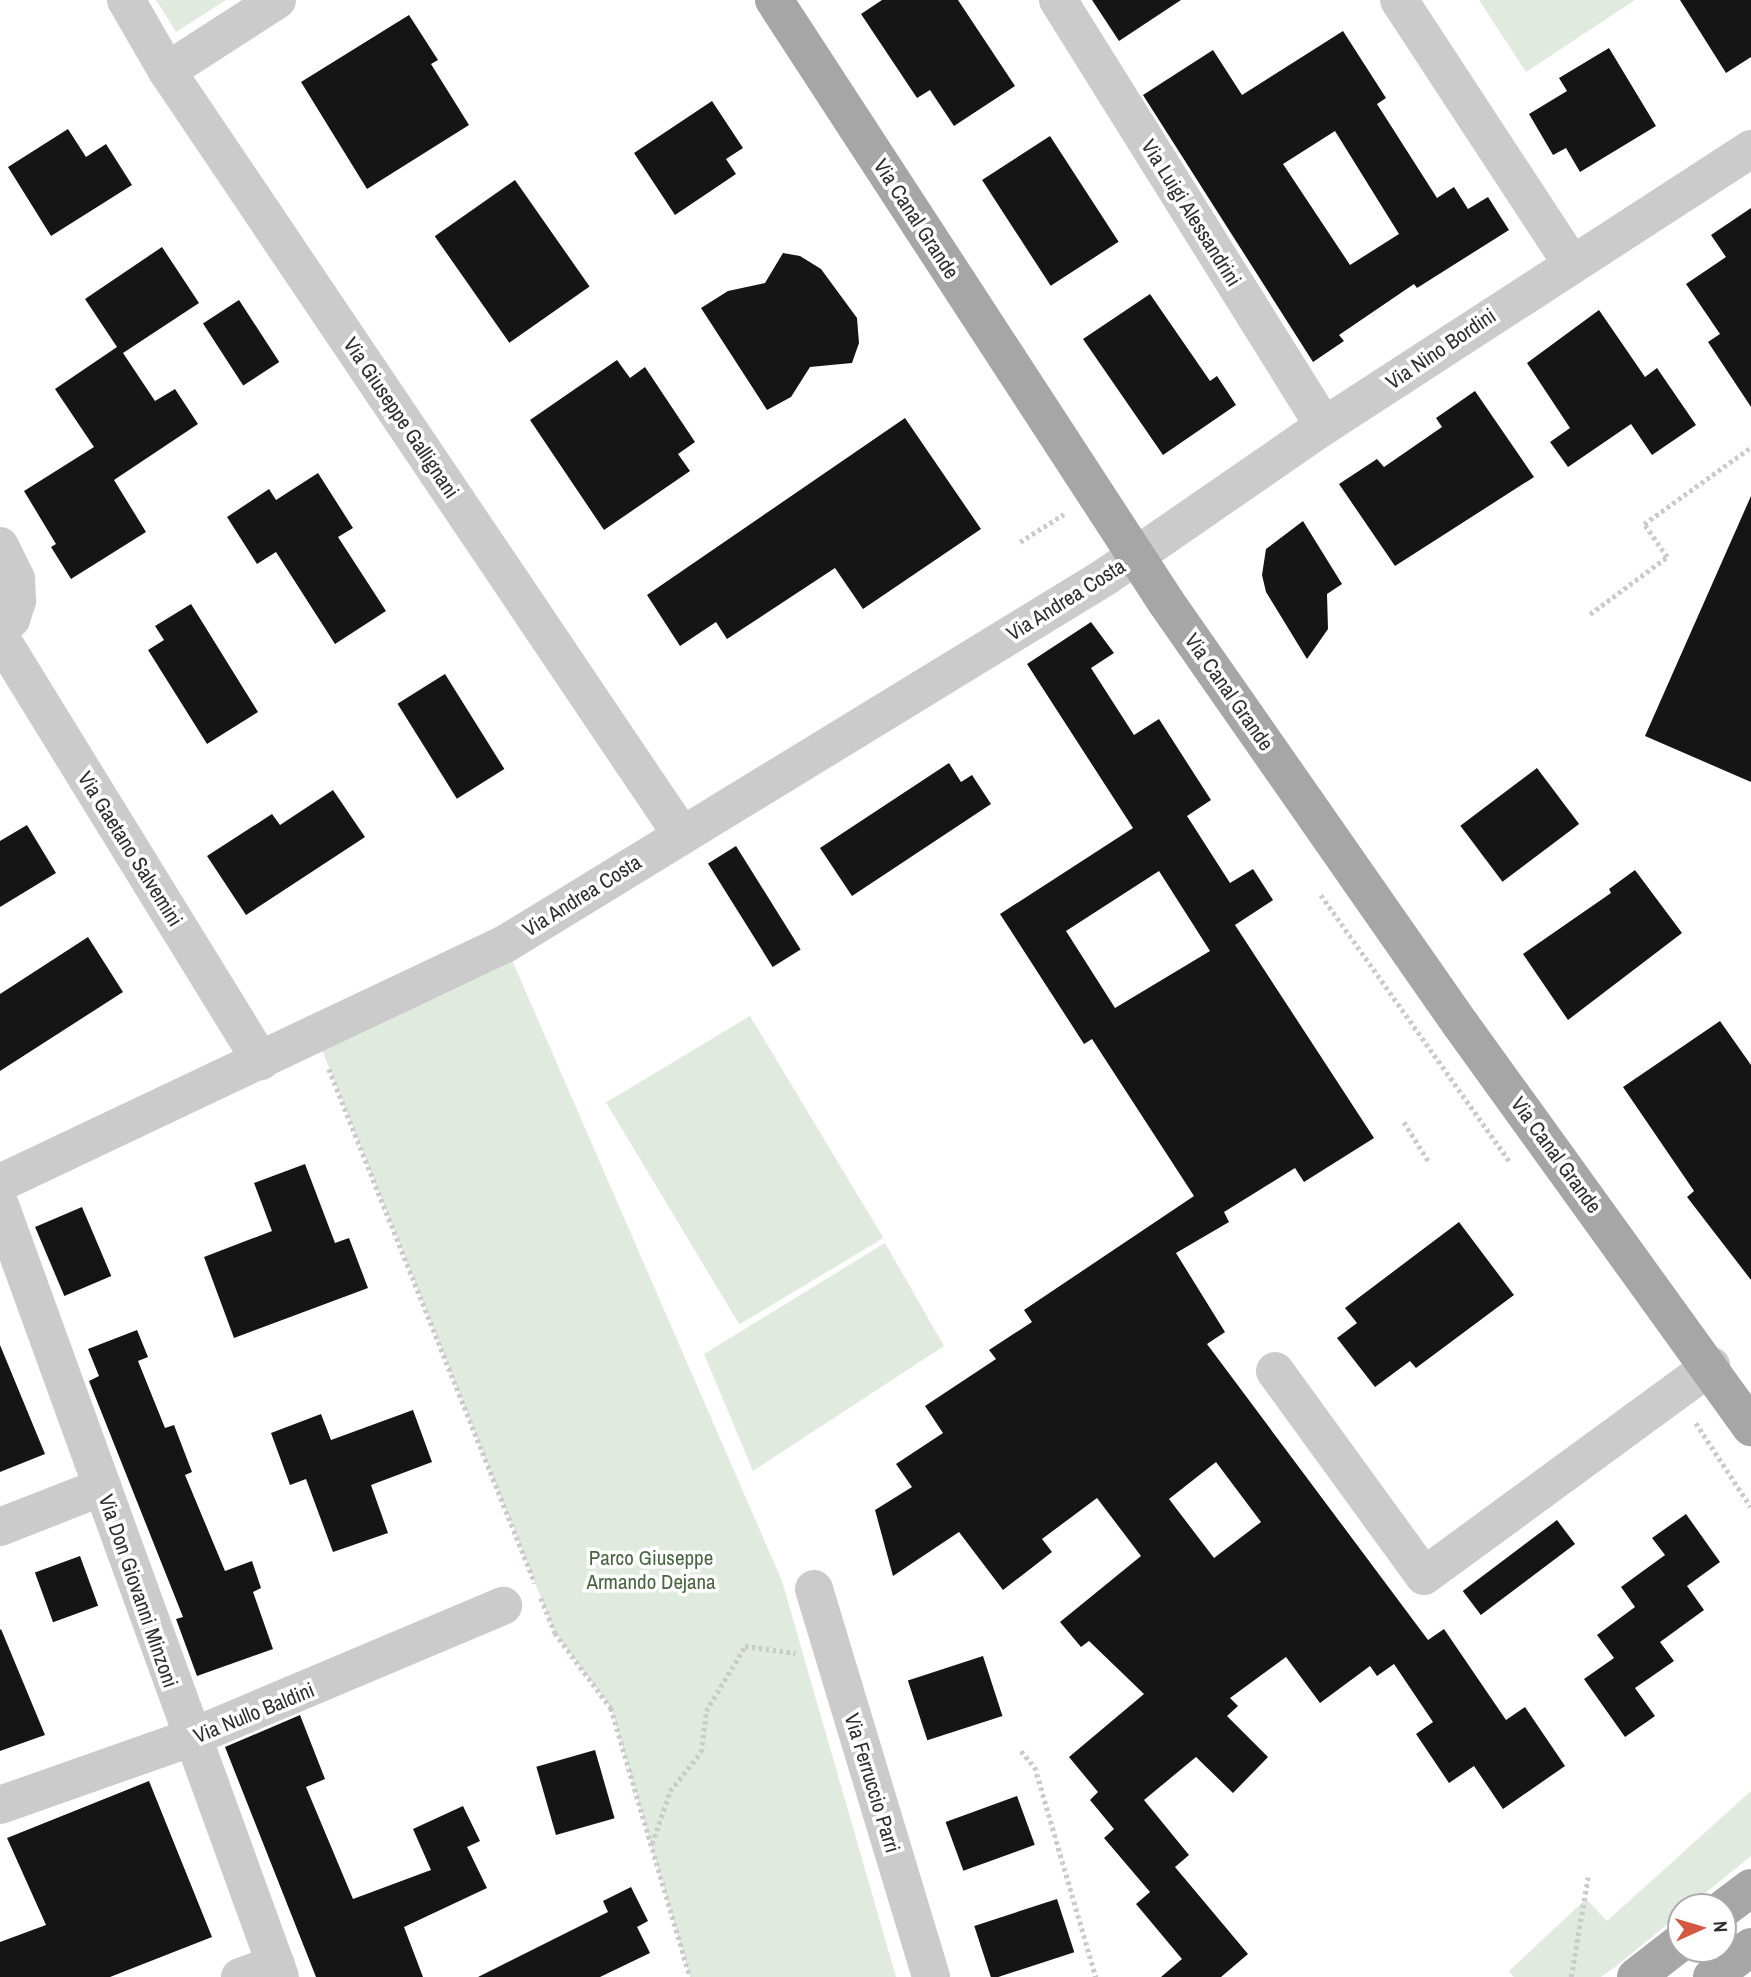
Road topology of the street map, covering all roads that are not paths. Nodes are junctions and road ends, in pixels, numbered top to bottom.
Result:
1 (126, 0) edge
2 (276, 0) edge
3 (774, 0) edge
4 (1058, 0) edge
5 (1399, 0) edge
6 (167, 71) junction
7 (1751, 149) edge
8 (1571, 263) junction
9 (1324, 426) junction
10 (0, 546) edge
11 (1135, 557) junction
12 (0, 629) edge
13 (0, 637) edge
14 (681, 834) junction
15 (261, 1061) junction
16 (0, 1183) edge
17 (0, 1205) edge
18 (1711, 1366) junction
19 (1275, 1371) dead end
20 (1751, 1427) edge
21 (102, 1487) junction
22 (0, 1527) edge
23 (814, 1589) dead end
24 (503, 1606) dead end
25 (190, 1738) junction
26 (0, 1805) edge
27 (1751, 1947) edge
28 (1667, 1953) edge
29 (278, 1970) edge
30 (240, 1977) edge
31 (931, 1977) edge
32 (1636, 1977) edge
33 (1712, 1977) edge

1 - 6 street, Via Giuseppe Gallignani
2 - 6 street
3 - 11 main road, Via Canal Grande
4 - 9 street, Via Luigi Alessandrini
5 - 8 street
6 - 14 street, Via Giuseppe Gallignani
7 - 8 street, Via Nino Bordini
8 - 9 street, Via Nino Bordini
9 - 11 street, Via Nino Bordini
10 - 12 street
11 - 14 street, Via Andrea Costa
11 - 18 main road, Via Canal Grande
13 - 15 street, Via Gaetano Salvemini
14 - 15 street, Via Andrea Costa
15 - 16 street, Via Andrea Costa
17 - 21 street, Via Don Giovanni Minzoni
18 - 19 street
18 - 20 main road, Via Canal Grande
21 - 22 street
21 - 25 street, Via Don Giovanni Minzoni
23 - 31 street, Via Ferruccio Parri
24 - 25 street, Via Nullo Baldini
25 - 26 street, Via Nullo Baldini
25 - 29 street, Via Don Giovanni Minzoni
27 - 33 main road
28 - 32 main road
29 - 30 street

